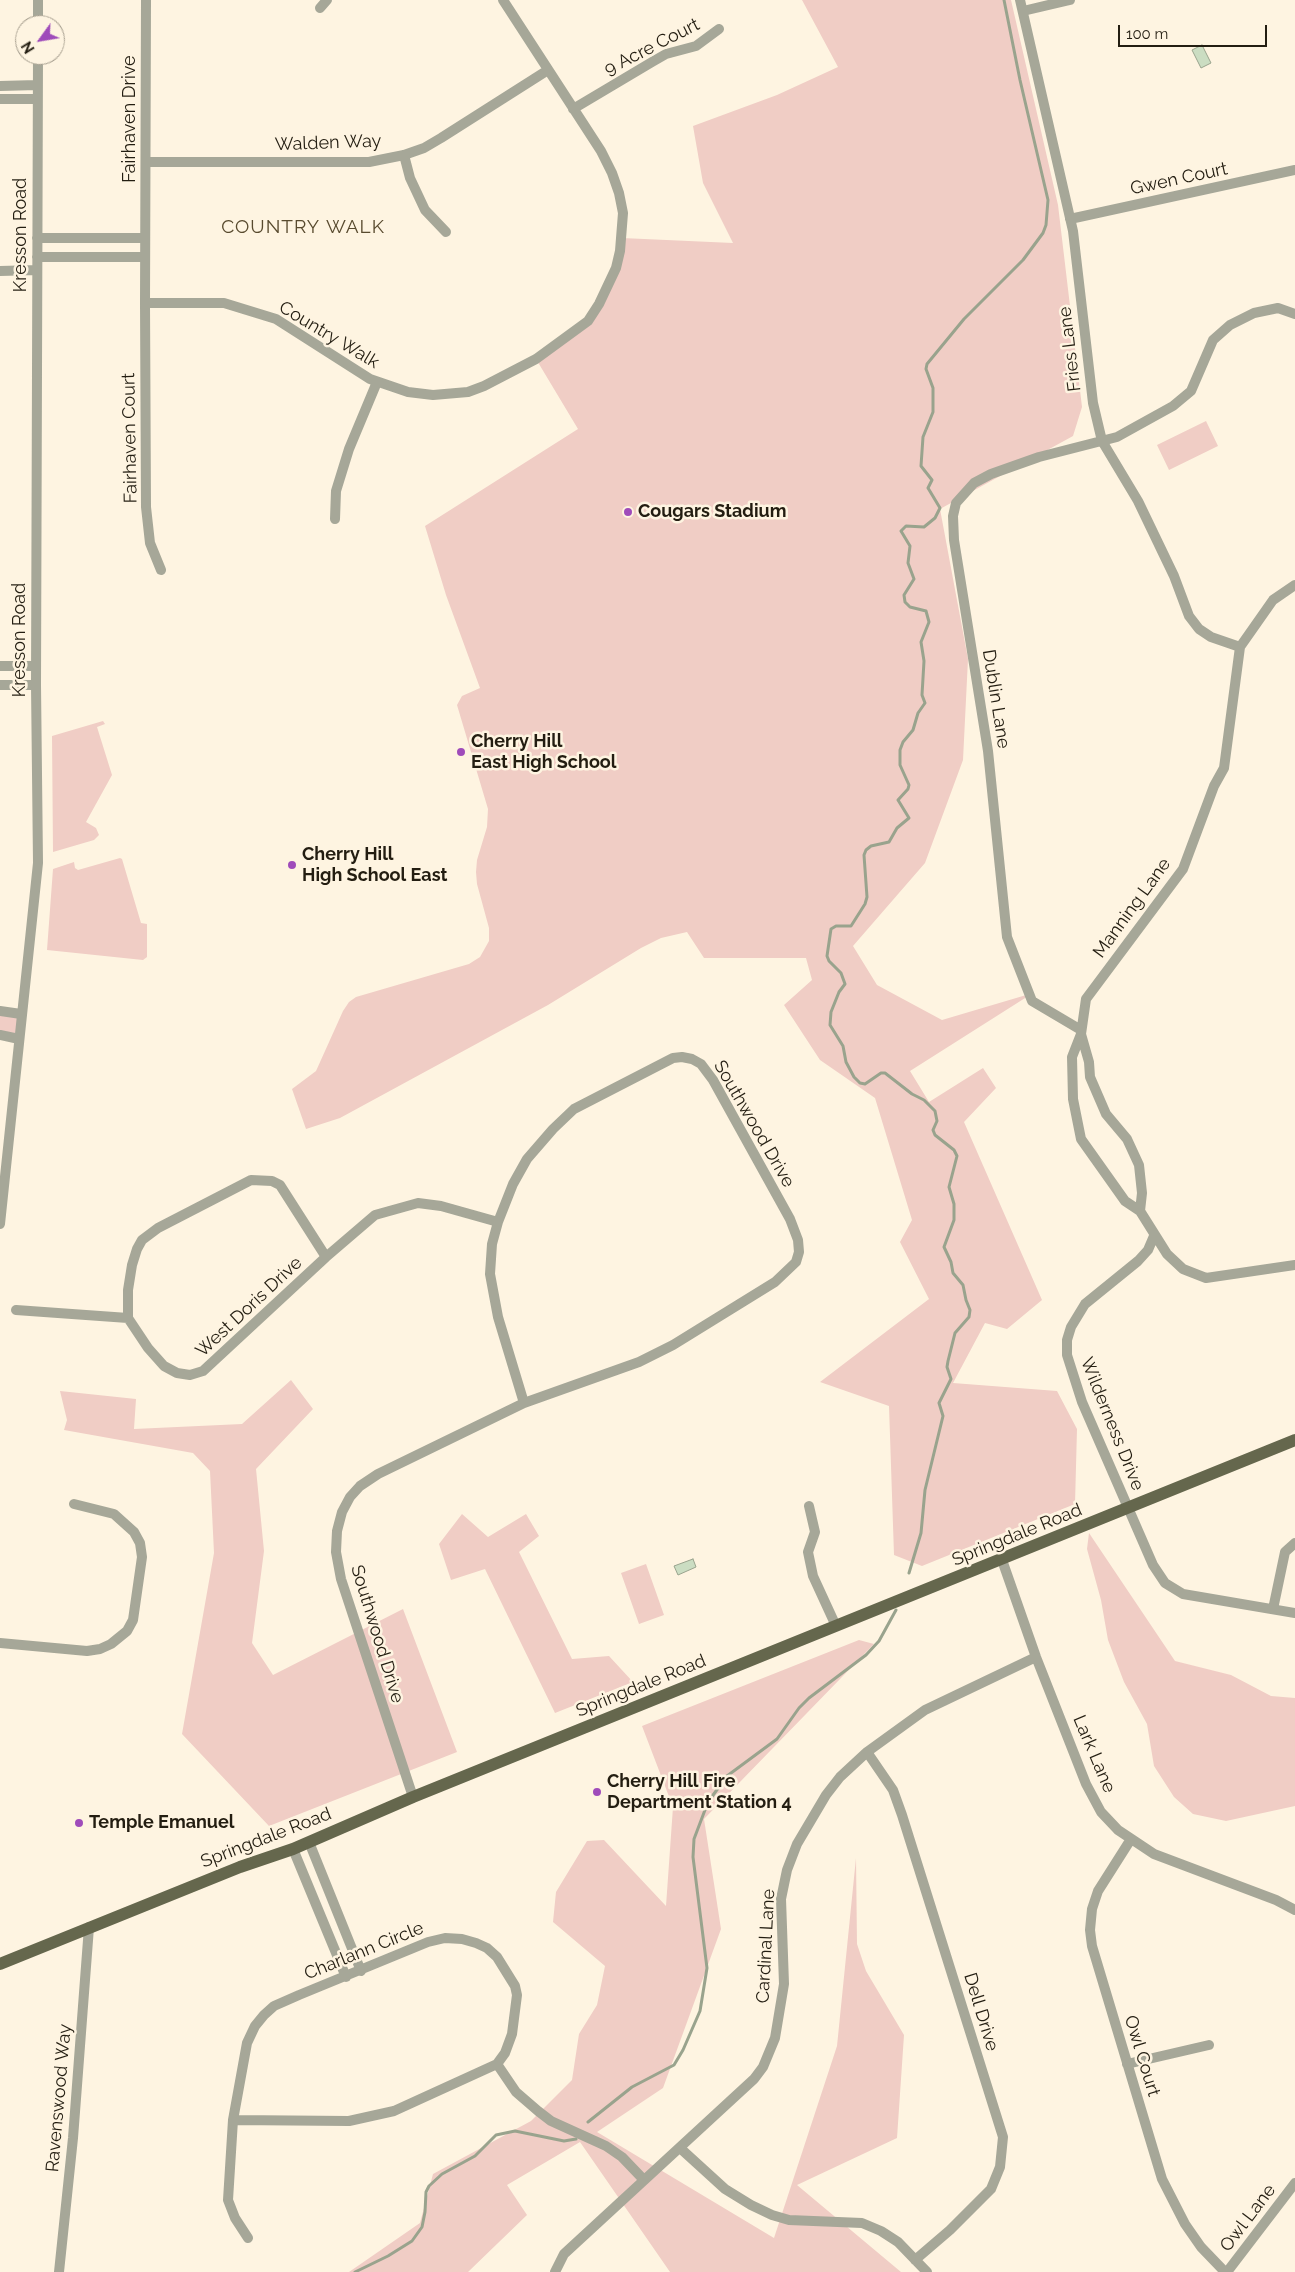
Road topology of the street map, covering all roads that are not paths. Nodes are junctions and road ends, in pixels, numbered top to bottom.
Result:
1 (38, 0) edge
2 (146, 0) edge
3 (503, 0) edge
4 (1020, 0) edge
5 (1070, 0) edge
6 (1023, 11) junction
7 (38, 15) edge
8 (719, 29) dead end
9 (38, 65) edge
10 (548, 70) junction
11 (38, 85) junction
12 (0, 86) edge
13 (0, 99) edge
14 (37, 99) junction
15 (573, 109) junction
16 (404, 155) junction
17 (146, 162) junction
18 (1295, 170) edge
19 (1070, 219) junction
20 (446, 232) dead end
21 (37, 238) junction
22 (145, 238) junction
23 (37, 257) junction
24 (145, 257) junction
25 (36, 270) junction
26 (0, 271) edge
27 (145, 303) junction
28 (1295, 314) edge
29 (377, 382) junction
30 (1102, 441) junction
31 (335, 519) dead end
32 (161, 570) dead end
33 (1295, 585) edge
34 (1240, 647) junction
35 (0, 666) edge
36 (36, 666) junction
37 (0, 685) edge
38 (36, 685) junction
39 (0, 1011) edge
40 (22, 1014) junction
41 (1081, 1032) junction
42 (0, 1035) edge
43 (19, 1039) junction
44 (1140, 1211) junction
45 (498, 1222) junction
46 (0, 1224) edge
47 (1154, 1236) junction
48 (326, 1258) junction
49 (1295, 1265) edge
50 (16, 1310) dead end
51 (128, 1318) junction
52 (524, 1403) junction
53 (1295, 1440) edge
54 (74, 1504) dead end
55 (809, 1506) dead end
56 (1128, 1508) junction
57 (1295, 1543) edge
58 (1002, 1560) junction
59 (1273, 1610) junction
60 (1295, 1613) edge
61 (836, 1626) junction
62 (0, 1643) edge
63 (1036, 1658) junction
64 (867, 1752) junction
65 (413, 1797) junction
66 (1131, 1839) junction
67 (309, 1842) junction
68 (293, 1849) junction
69 (1295, 1910) edge
70 (89, 1927) junction
71 (0, 1964) edge
72 (361, 1971) junction
73 (346, 1977) junction
74 (1209, 2045) dead end
75 (497, 2064) junction
76 (1127, 2064) junction
77 (233, 2120) junction
78 (680, 2148) junction
79 (644, 2180) junction
80 (1295, 2183) edge
81 (248, 2238) dead end
82 (915, 2260) junction
83 (59, 2272) edge
84 (555, 2272) edge
85 (927, 2272) edge
86 (1226, 2272) edge

1 - 7 street
2 - 17 street, Fairhaven Drive
3 - 10 street, Country Walk
4 - 6 street, Fries Lane
5 - 6 street
6 - 19 street, Fries Lane
8 - 15 street, 9 Acre Court
9 - 11 street, Kresson Road
10 - 15 street, Country Walk
10 - 16 street, Walden Way
11 - 12 street
11 - 14 street, Kresson Road
13 - 14 street
14 - 21 street, Kresson Road
15 - 29 street, Country Walk
16 - 17 street, Walden Way
16 - 20 street
17 - 22 street, Fairhaven Drive
18 - 19 street, Gwen Court
19 - 30 street, Fries Lane
21 - 22 street
21 - 23 street, Kresson Road
22 - 24 street
23 - 24 street
23 - 25 street, Kresson Road
24 - 27 street
25 - 26 street
25 - 36 street, Kresson Road
27 - 29 street, Country Walk
27 - 32 street, Fairhaven Court
28 - 30 street, Dublin Lane
29 - 31 street
30 - 34 street, Fries Lane
30 - 41 street, Dublin Lane
33 - 34 street, Manning Lane
34 - 41 street, Manning Lane
35 - 36 street
36 - 38 street, Kresson Road
37 - 38 street
38 - 40 street, Kresson Road
39 - 40 street
40 - 43 street, Kresson Road
41 - 44 street, Manning Lane
41 - 44 street, Manning Lane
42 - 43 street
43 - 46 street, Kresson Road
44 - 47 street, Manning Lane
45 - 48 street, West Doris Drive
45 - 52 street, Southwood Drive
45 - 52 street, Southwood Drive
47 - 49 street, Manning Lane
47 - 56 street, Wilderness Drive
48 - 51 street, West Doris Drive
48 - 51 street
50 - 51 street
52 - 65 street, Southwood Drive
53 - 56 main road, Springdale Road
54 - 62 street
55 - 61 street
56 - 58 main road, Springdale Road
56 - 59 street, Wilderness Drive
57 - 59 street
58 - 61 main road, Springdale Road
58 - 63 street, Lark Lane
59 - 60 street, Wilderness Drive
61 - 65 main road, Springdale Road
63 - 64 street, Cardinal Lane
63 - 66 street, Lark Lane
64 - 78 street, Cardinal Lane
64 - 82 street, Dell Drive
65 - 67 main road, Springdale Road
66 - 69 street, Lark Lane
66 - 76 street, Owl Court
67 - 68 main road, Springdale Road
67 - 72 street
68 - 70 main road, Springdale Road
68 - 73 street
70 - 71 main road, Springdale Road
70 - 83 street, Ravenswood Way
72 - 73 street, Charlann Circle
72 - 75 street, Charlann Circle
73 - 77 street, Charlann Circle
74 - 76 street
75 - 77 street
75 - 79 street
76 - 86 street, Owl Court
77 - 81 street, Charlann Circle
78 - 79 street, Cardinal Lane
78 - 82 street
79 - 84 street, Cardinal Lane
80 - 86 street, Owl Lane
82 - 85 street

